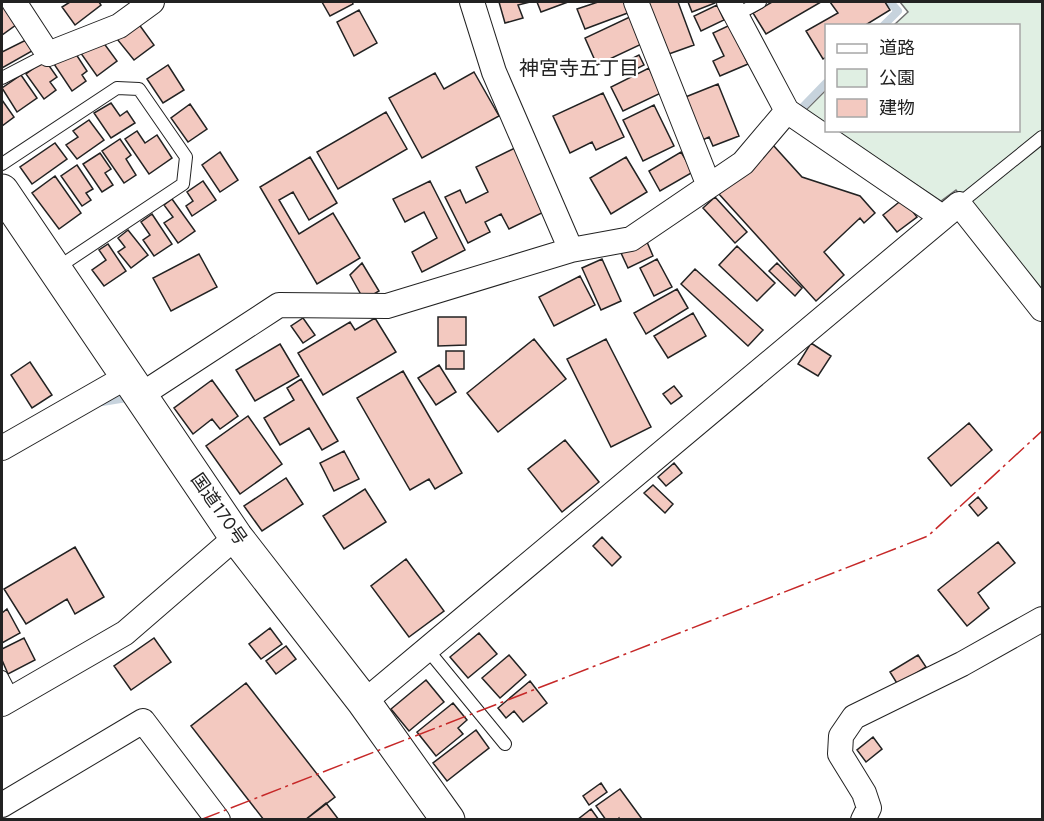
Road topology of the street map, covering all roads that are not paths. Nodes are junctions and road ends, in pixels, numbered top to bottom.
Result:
1 (14, 2) edge
2 (152, 2) edge
3 (472, 2) edge
4 (636, 2) edge
5 (760, 2) edge
6 (732, 8) edge
7 (48, 54) junction
8 (2, 78) edge
9 (787, 111) junction
10 (1042, 137) edge
11 (2, 164) edge
12 (709, 186) junction
13 (2, 191) edge
14 (951, 210) junction
15 (572, 249) junction
16 (55, 269) junction
17 (1042, 309) edge
18 (134, 385) junction
19 (2, 448) edge
20 (236, 537) junction
21 (1042, 619) edge
22 (427, 649) junction
23 (5, 693) edge
24 (364, 702) junction
25 (505, 744) dead end
26 (2, 805) edge
27 (218, 819) edge
28 (448, 819) edge
29 (863, 819) edge

1 - 7 street
2 - 7 street
3 - 15 street
4 - 12 street
5 - 6 lane
6 - 9 street
7 - 8 lane
9 - 12 street
9 - 14 street
10 - 14 lane
11 - 16 lane
12 - 15 street
13 - 16 highway, 国道170号
14 - 17 street
14 - 22 street
15 - 18 street
16 - 18 highway, 国道170号
18 - 19 street
18 - 20 highway, 国道170号
20 - 23 street
20 - 24 highway, 国道170号
21 - 29 street
22 - 24 street
22 - 25 lane
24 - 28 highway, 国道170号
26 - 27 street

